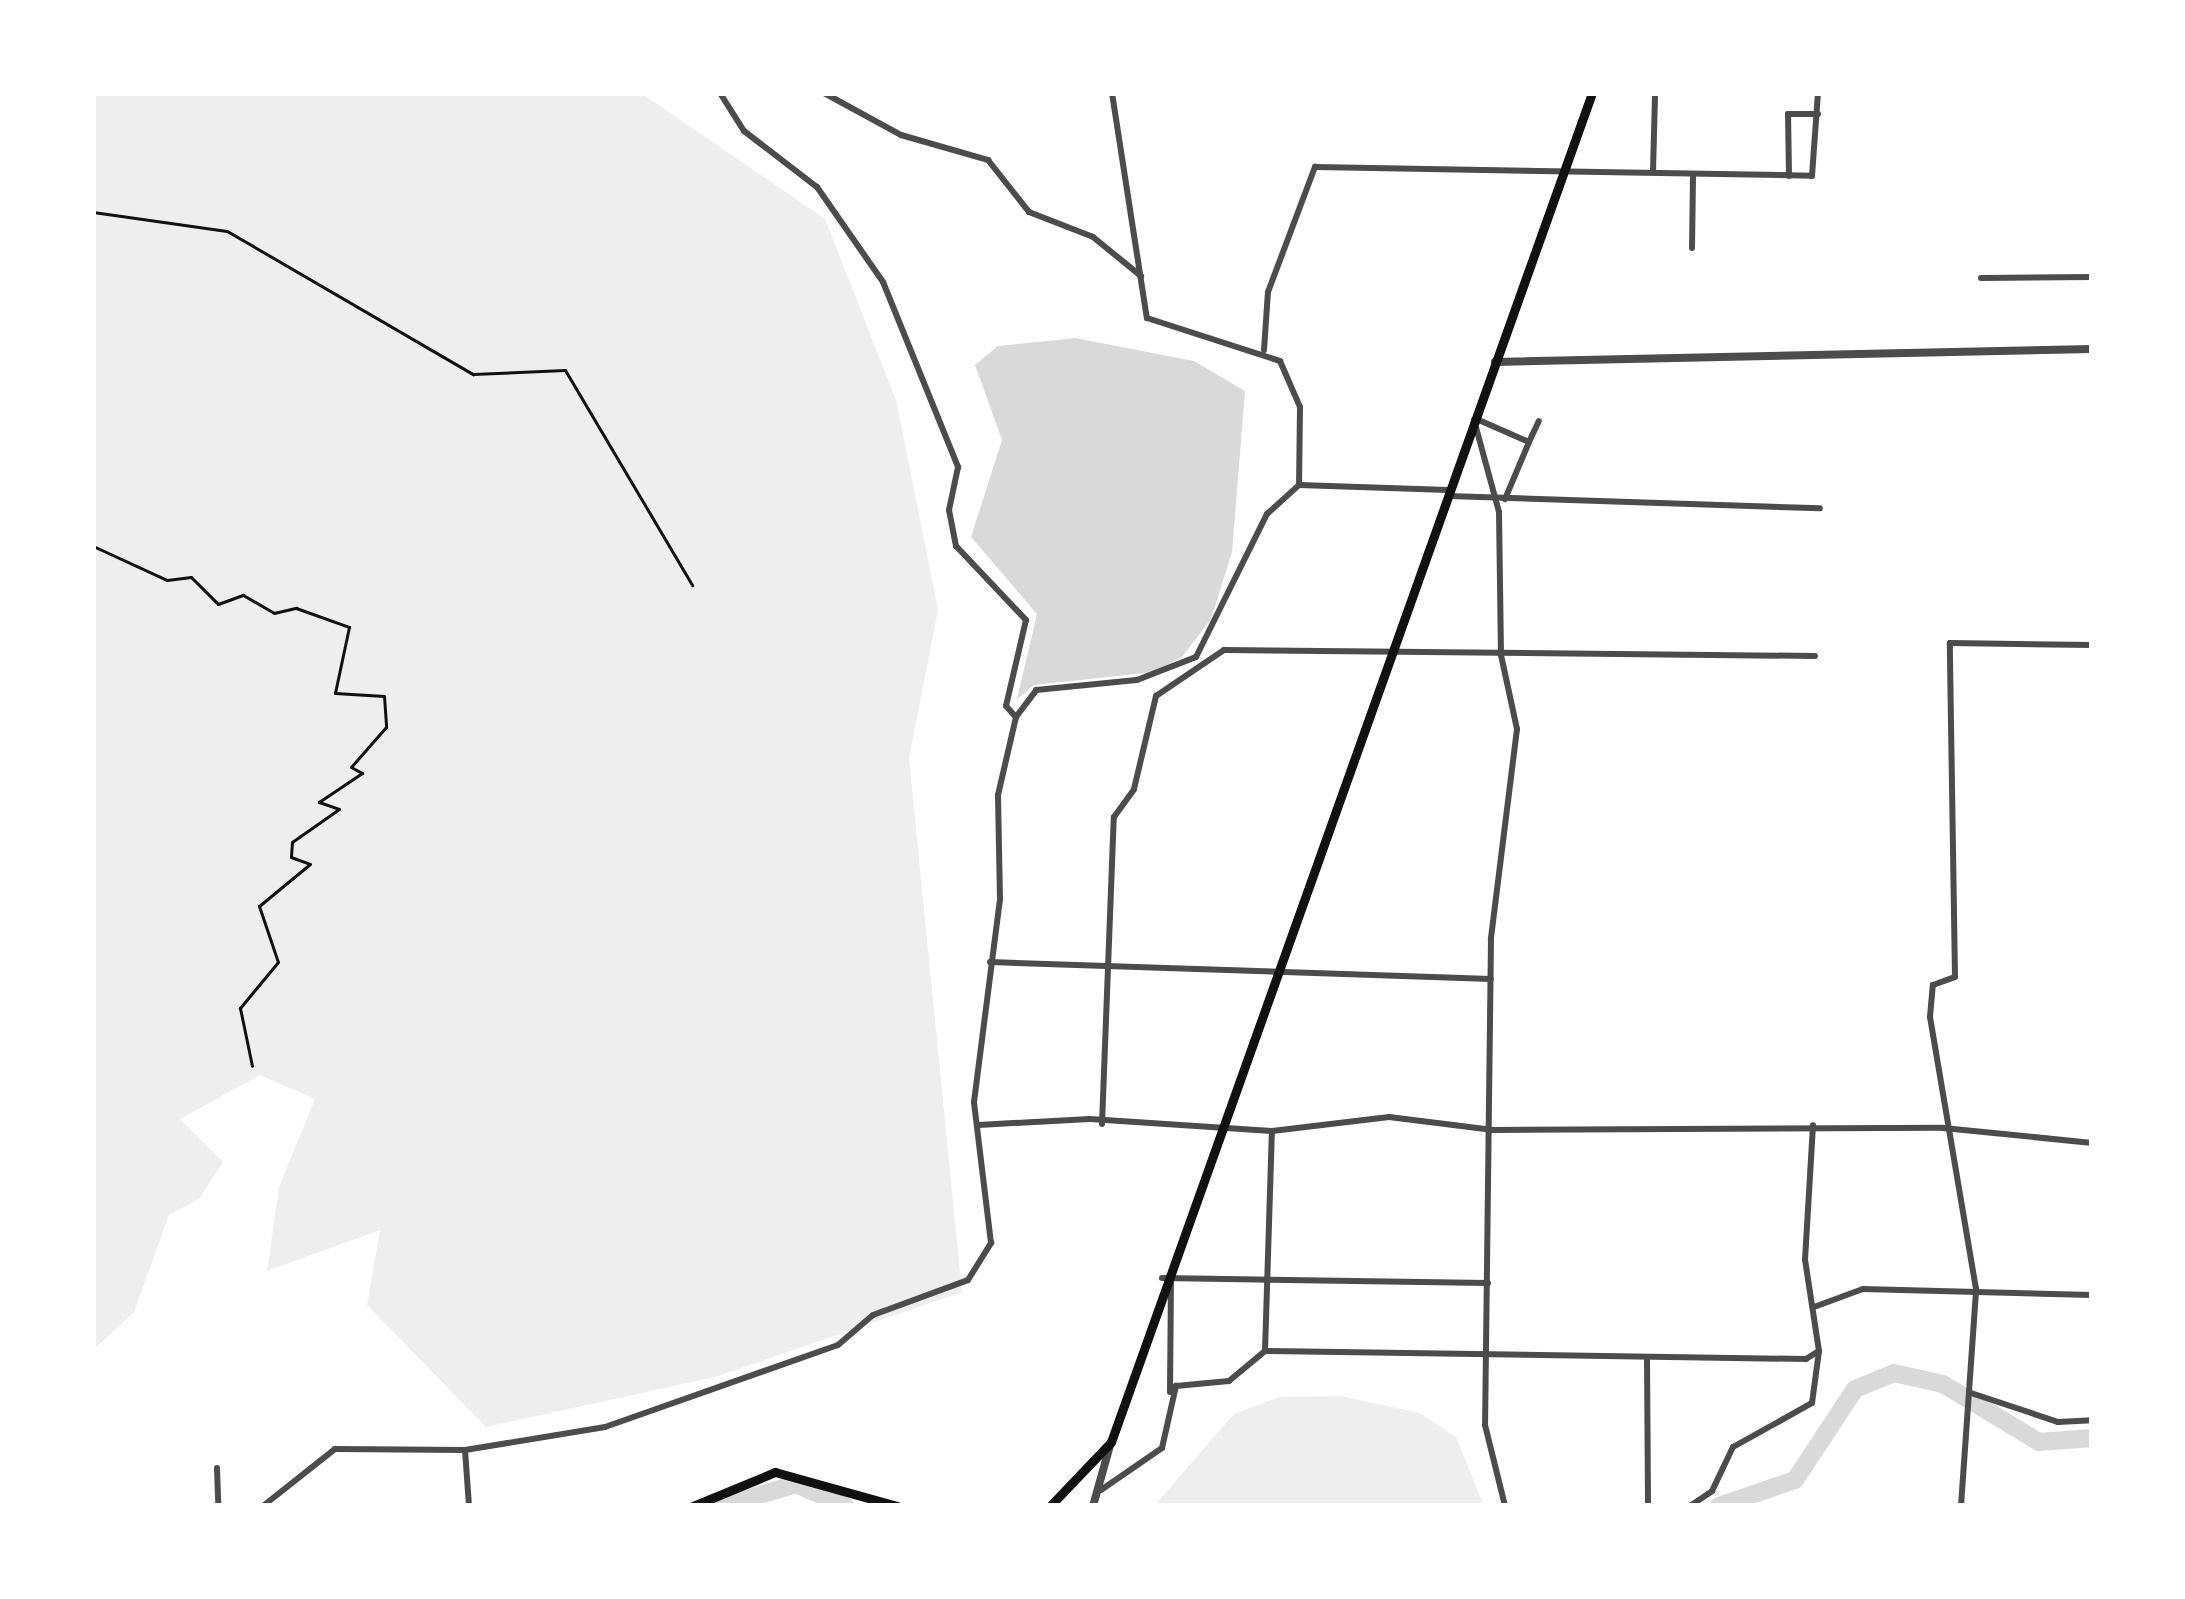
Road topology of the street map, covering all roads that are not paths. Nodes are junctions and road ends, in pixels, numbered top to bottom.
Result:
1 (720, 93) edge
2 (824, 93) edge
3 (1112, 93) edge
4 (1592, 93) edge
5 (1654, 93) edge
6 (1818, 93) edge
7 (1818, 114) junction
8 (1566, 166) junction
9 (1653, 172) junction
10 (1693, 174) junction
11 (1789, 176) junction
12 (1692, 248) dead end
13 (2089, 275) edge
14 (1982, 278) dead end
15 (1144, 279) junction
16 (2092, 349) edge
17 (1264, 350) junction
18 (1495, 362) junction
19 (1478, 421) junction
20 (1539, 421) dead end
21 (1529, 442) junction
22 (1299, 485) junction
23 (1447, 493) junction
24 (1501, 499) junction
25 (1820, 508) dead end
26 (2092, 645) edge
27 (1502, 655) junction
28 (1815, 656) dead end
29 (1388, 658) junction
30 (1016, 717) junction
31 (990, 962) junction
32 (1106, 968) junction
33 (1273, 972) junction
34 (1491, 979) junction
35 (1220, 1123) junction
36 (1102, 1124) junction
37 (978, 1125) junction
38 (1813, 1125) junction
39 (1943, 1128) junction
40 (1493, 1130) junction
41 (1272, 1131) junction
42 (2092, 1143) edge
43 (1267, 1275) junction
44 (1167, 1278) junction
45 (1489, 1283) junction
46 (1976, 1289) junction
47 (2092, 1294) edge
48 (1814, 1307) junction
49 (1487, 1350) junction
50 (1265, 1351) junction
51 (1819, 1351) junction
52 (1647, 1360) junction
53 (1170, 1393) junction
54 (1971, 1393) junction
55 (2092, 1420) edge
56 (1111, 1442) junction
57 (465, 1450) junction
58 (217, 1468) dead end
59 (1101, 1490) junction
60 (1067, 1502) edge
61 (218, 1506) edge
62 (263, 1506) edge
63 (470, 1506) edge
64 (693, 1506) edge
65 (897, 1506) edge
66 (1050, 1506) edge
67 (1094, 1506) edge
68 (1505, 1506) edge
69 (1648, 1506) edge
70 (1690, 1506) edge
71 (1961, 1506) edge

1 - 30 street
2 - 15 street
3 - 15 street
4 - 8 main road
5 - 9 street
6 - 7 street
7 - 11 street
7 - 11 street
8 - 9 street
8 - 17 street
8 - 18 main road
9 - 10 street
10 - 11 street
10 - 12 street
13 - 14 street
15 - 17 street
16 - 18 street
17 - 22 street
18 - 19 main road
19 - 21 street
19 - 23 main road
19 - 24 street
20 - 21 street
21 - 24 street
22 - 23 street
22 - 30 street
23 - 24 street
23 - 29 main road
24 - 25 street
24 - 27 street
26 - 39 street
27 - 28 street
27 - 29 street
27 - 34 street
29 - 32 street
29 - 33 main road
30 - 31 street
31 - 32 street
31 - 37 street
32 - 33 street
32 - 36 street
33 - 34 street
33 - 35 main road
34 - 40 street
35 - 36 street
35 - 41 street
35 - 44 main road
36 - 37 street
37 - 57 street
38 - 39 street
38 - 40 street
38 - 48 street
39 - 42 street
39 - 46 street
40 - 41 street
40 - 45 street
41 - 43 street
43 - 44 street
43 - 45 street
43 - 50 street
44 - 53 street
44 - 56 main road
45 - 49 street
46 - 47 street
46 - 48 street
46 - 54 street
48 - 51 street
49 - 50 street
49 - 52 street
49 - 68 street
50 - 53 street
51 - 52 street
51 - 70 street
52 - 69 street
53 - 59 street
54 - 55 street
54 - 71 street
56 - 59 street
56 - 60 main road
57 - 62 street
57 - 63 street
58 - 61 street
59 - 67 street
60 - 66 main road
64 - 65 main road

